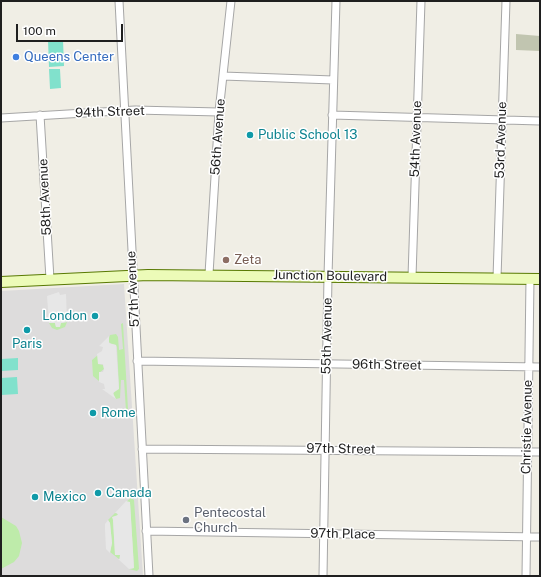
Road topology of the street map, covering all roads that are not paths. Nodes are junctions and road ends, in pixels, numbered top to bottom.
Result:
1 (119, 1) edge
2 (231, 1) edge
3 (336, 1) edge
4 (421, 1) edge
5 (506, 1) edge
6 (223, 76) junction
7 (333, 80) junction
8 (125, 110) junction
9 (219, 112) junction
10 (40, 115) junction
11 (332, 115) junction
12 (1, 118) edge
13 (417, 118) junction
14 (502, 120) junction
15 (540, 121) edge
16 (209, 274) junction
17 (132, 275) junction
18 (328, 276) junction
19 (412, 277) junction
20 (497, 278) junction
21 (50, 279) junction
22 (535, 279) edge
23 (1, 282) edge
24 (137, 361) junction
25 (326, 364) junction
26 (528, 367) junction
27 (540, 367) edge
28 (142, 449) junction
29 (325, 449) junction
30 (526, 452) junction
31 (540, 452) edge
32 (146, 531) junction
33 (324, 534) junction
34 (526, 537) junction
35 (540, 537) edge
36 (149, 576) edge
37 (323, 576) edge
38 (526, 576) edge

1 - 8 street, 57th Avenue
2 - 6 street, 56th Avenue
3 - 7 street, 55th Avenue
4 - 13 street, 54th Avenue
5 - 14 street, 53rd Avenue
6 - 7 street
6 - 9 street, 56th Avenue
7 - 11 street, 55th Avenue
8 - 9 street, 94th Street
8 - 10 street, 94th Street
8 - 17 street, 57th Avenue
9 - 16 street, 56th Avenue
10 - 12 street, 94th Street
10 - 21 street, 58th Avenue
11 - 13 street
11 - 18 street, 55th Avenue
13 - 14 street
13 - 19 street, 54th Avenue
14 - 15 street
14 - 20 street, 53rd Avenue
16 - 17 main road, Junction Boulevard
16 - 18 main road, Junction Boulevard
17 - 21 main road, Junction Boulevard
17 - 24 street, 57th Avenue
18 - 19 main road, Junction Boulevard
18 - 25 street, 55th Avenue
19 - 20 main road, Junction Boulevard
20 - 22 main road, Junction Boulevard
21 - 23 main road, Junction Boulevard
22 - 26 street, Christie Avenue
24 - 25 street, 96th Street
24 - 28 street, 57th Avenue
25 - 26 street, 96th Street
25 - 29 street, 55th Avenue
26 - 27 street, 96th Street
26 - 30 street, Christie Avenue
28 - 29 street, 97th Street
28 - 32 street, 57th Avenue
29 - 30 street, 97th Street
29 - 33 street, 55th Avenue
30 - 31 street, 97th Street
30 - 34 street, Christie Avenue
32 - 33 street, 97th Place
32 - 36 street, 57th Avenue
33 - 34 street, 97th Place
33 - 37 street, 55th Avenue
34 - 35 street, 97th Place
34 - 38 street, Christie Avenue

